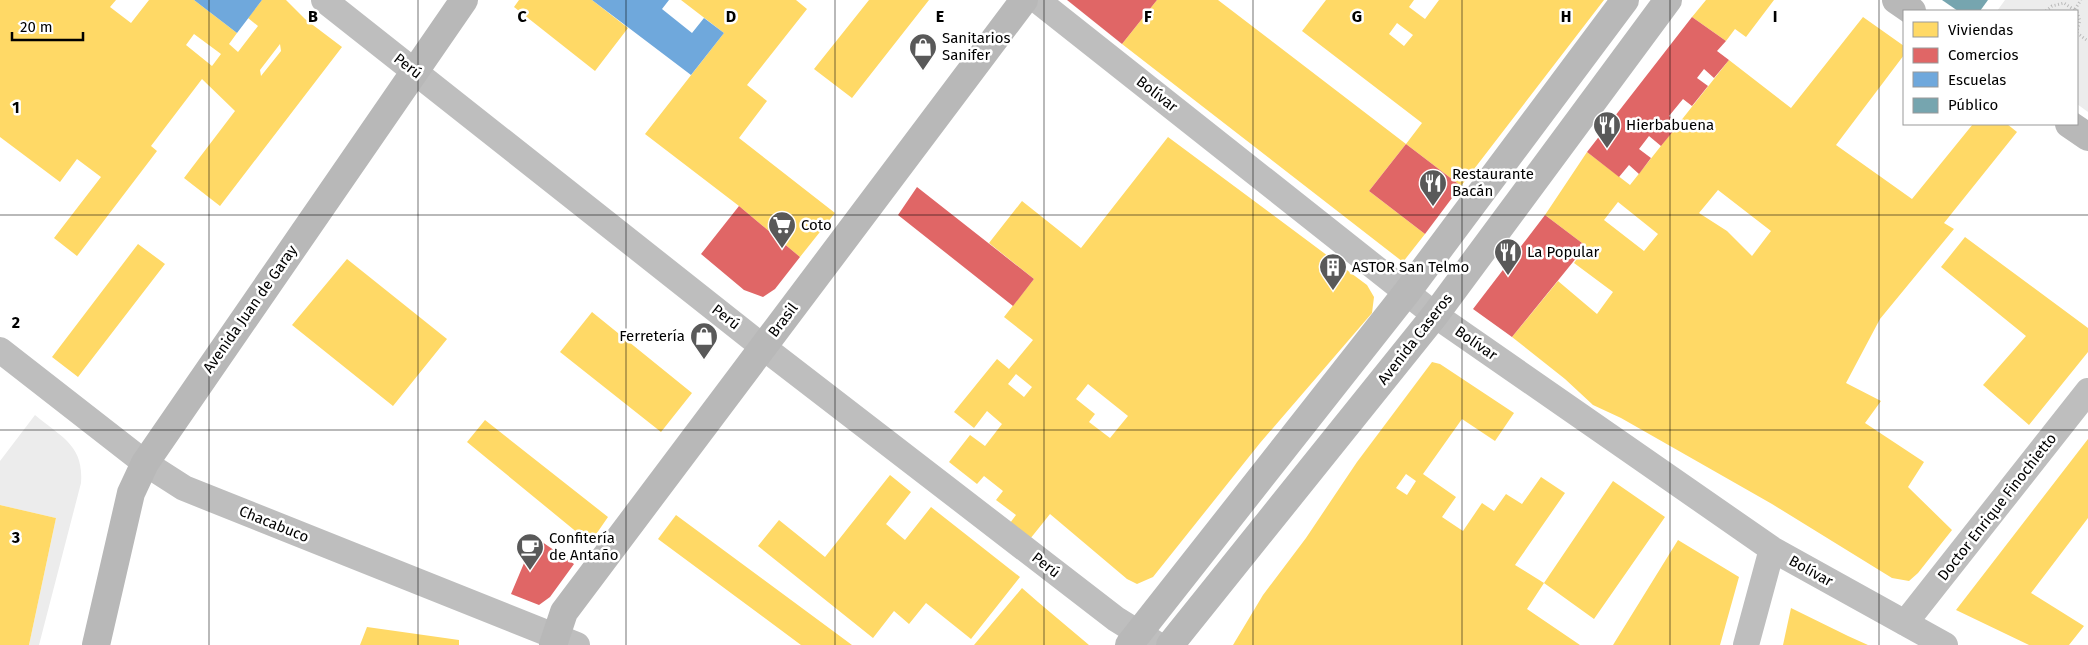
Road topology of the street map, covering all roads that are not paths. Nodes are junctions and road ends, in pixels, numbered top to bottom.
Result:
1 (324, 0) edge
2 (464, 0) edge
3 (1024, 0) edge
4 (1036, 0) edge
5 (1625, 0) edge
6 (1668, 0) edge
7 (1896, 0) edge
8 (1911, 10) edge
9 (414, 71) junction
10 (2070, 125) edge
11 (2088, 137) edge
12 (1407, 292) junction
13 (1435, 315) junction
14 (763, 347) junction
15 (0, 350) edge
16 (2088, 391) edge
17 (145, 463) junction
18 (1772, 549) junction
19 (1925, 598) junction
20 (1876, 607) junction
21 (1905, 623) junction
22 (1142, 641) edge
23 (562, 642) edge
24 (96, 645) edge
25 (1170, 645) edge
26 (1746, 645) edge
27 (1945, 645) edge

1 - 9 street, Perú
2 - 9 main road, Avenida Juan de Garay
3 - 14 main road, Brasil
4 - 12 street, Bolívar
5 - 12 main road
6 - 13 main road, Avenida Caseros
7 - 8 main road
9 - 14 street, Perú
9 - 17 main road, Avenida Juan de Garay
10 - 11 main road
12 - 13 street, Bolívar
12 - 22 main road
13 - 18 street, Bolívar
13 - 25 main road, Avenida Caseros
14 - 22 street, Perú
14 - 23 main road, Brasil
15 - 17 street, Chacabuco
16 - 19 street, Doctor Enrique Finochietto
17 - 23 street, Chacabuco
17 - 24 main road, Avenida Juan de Garay
18 - 20 street, Bolívar
18 - 26 street
19 - 20 street
19 - 21 street, Doctor Enrique Finochietto
20 - 21 street, Bolívar
21 - 27 street, Bolívar

